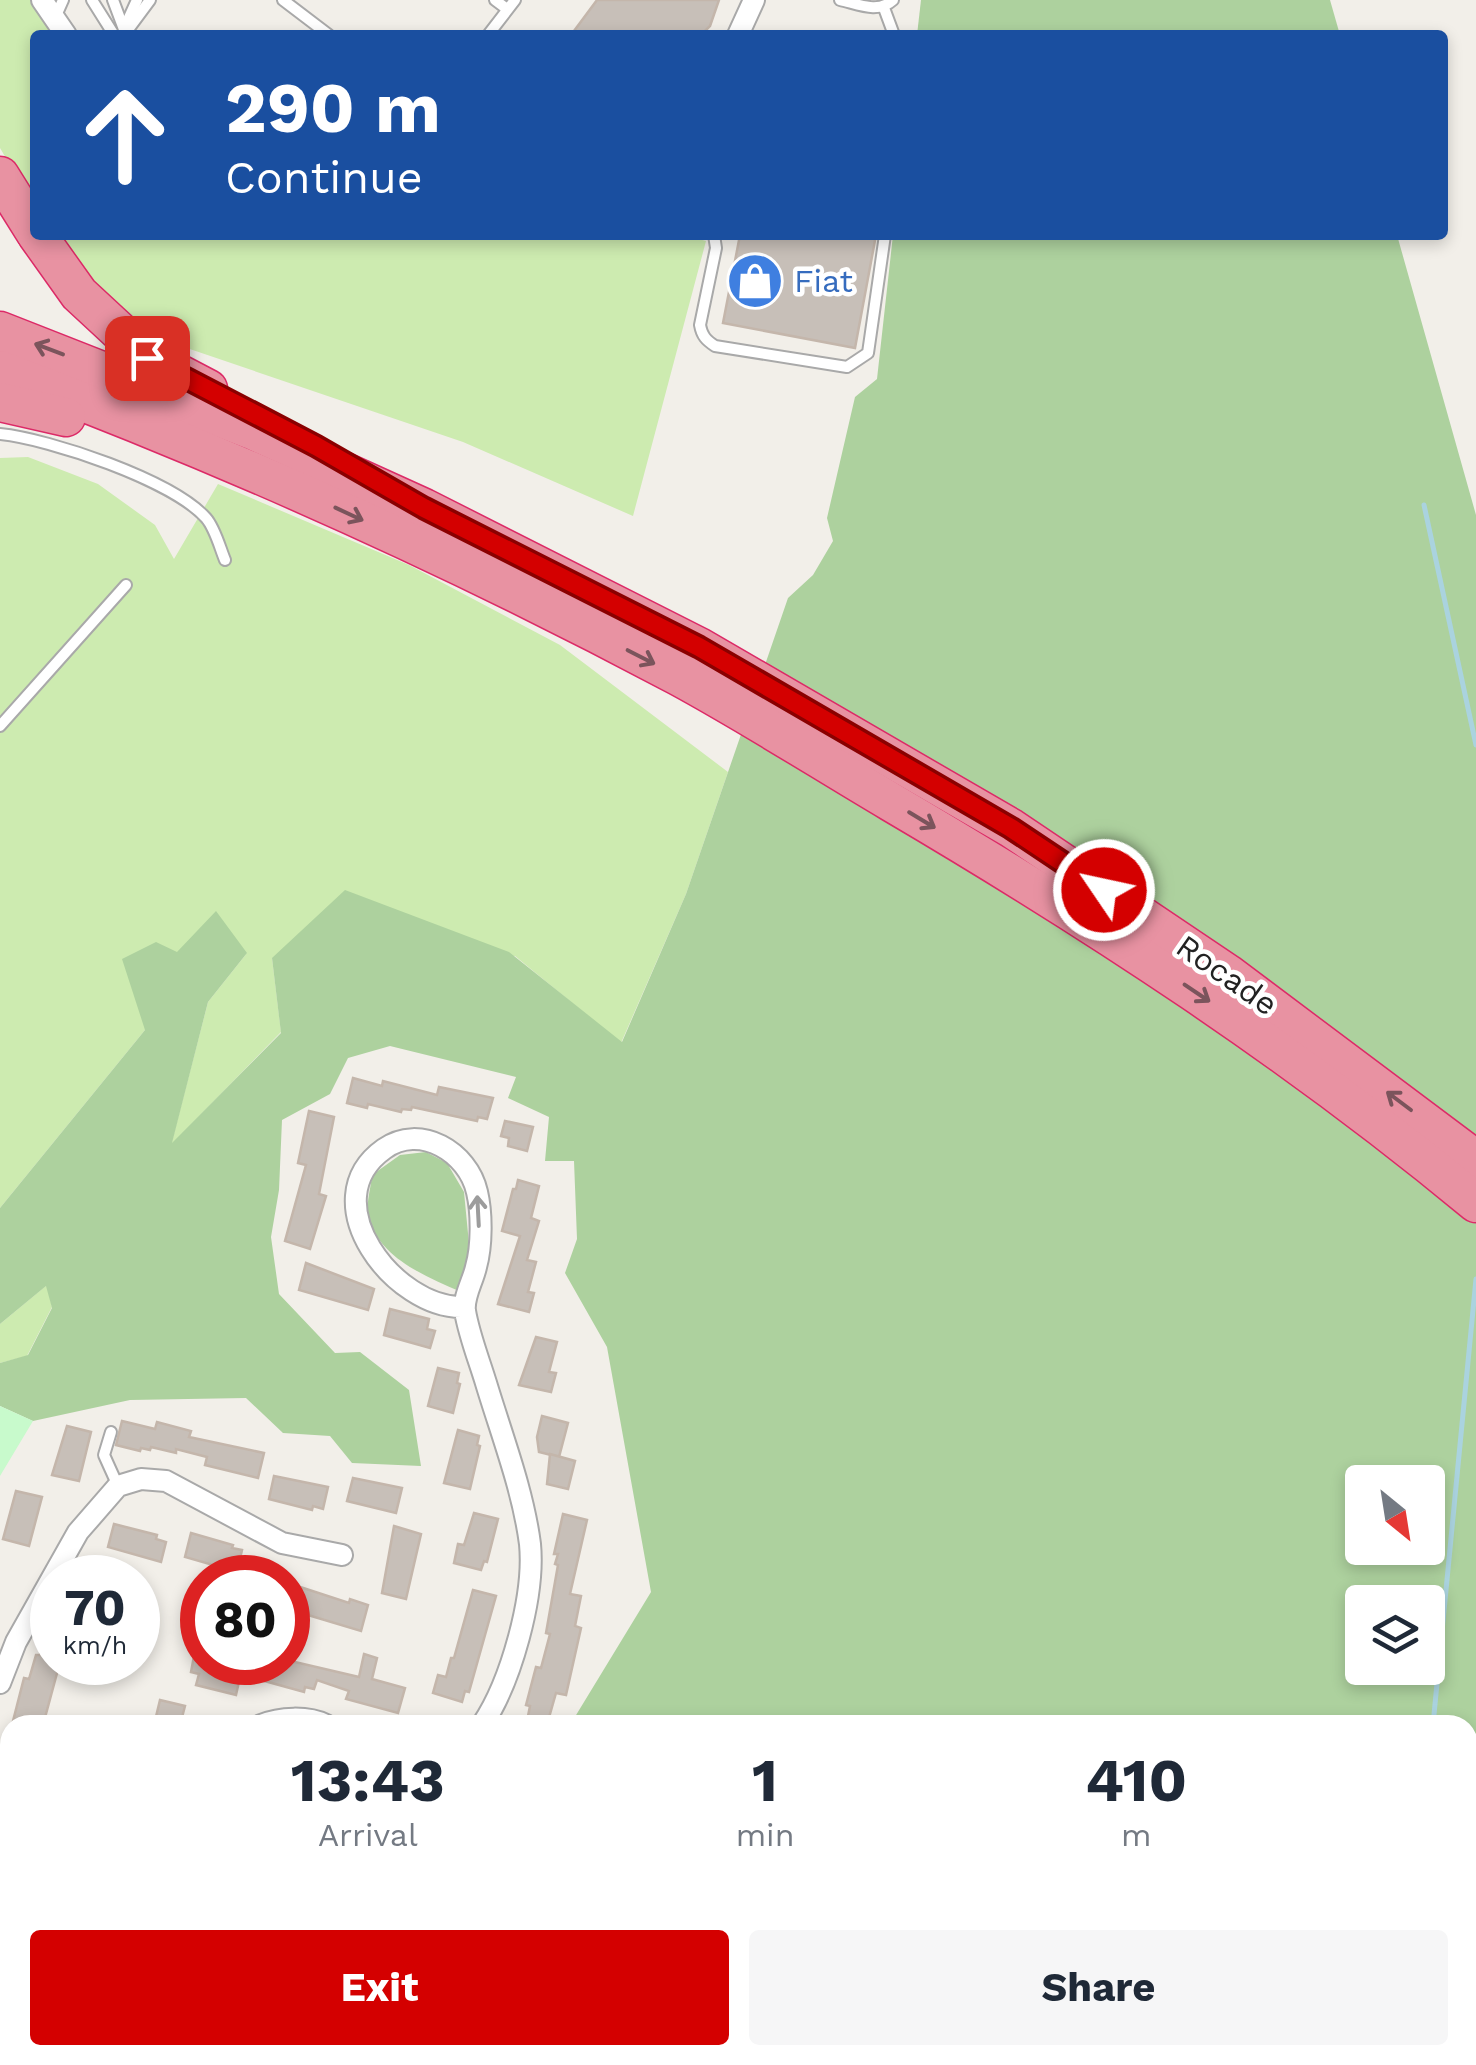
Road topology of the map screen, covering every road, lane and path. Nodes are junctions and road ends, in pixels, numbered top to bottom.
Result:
1 (42, 0) edge
2 (92, 0) edge
3 (113, 0) edge
4 (137, 0) edge
5 (150, 0) edge
6 (282, 0) edge
7 (495, 0) edge
8 (754, 0) edge
9 (840, 0) edge
10 (872, 3) edge
11 (511, 4) edge
12 (62, 18) edge
13 (118, 30) edge
14 (121, 30) edge
15 (124, 30) edge
16 (125, 30) edge
17 (322, 30) edge
18 (492, 30) edge
19 (740, 30) edge
20 (891, 30) edge
21 (0, 176) edge
22 (30, 224) edge
23 (40, 240) edge
24 (715, 240) edge
25 (884, 240) edge
26 (0, 330) edge
27 (0, 370) edge
28 (0, 402) edge
29 (0, 434) edge
30 (278, 482) junction
31 (424, 508) junction
32 (226, 560) dead end
33 (126, 586) dead end
34 (0, 726) edge
35 (1476, 1160) edge
36 (1476, 1204) edge
37 (464, 1306) junction
38 (111, 1432) dead end
39 (118, 1486) junction
40 (342, 1555) dead end
41 (0, 1683) edge
42 (487, 1715) edge

1 - 12 street
2 - 13 lane
3 - 14 lane
4 - 15 lane
5 - 16 lane
6 - 17 lane
7 - 11 lane
8 - 19 street
9 - 10 lane
10 - 20 lane
11 - 18 lane
21 - 22 highway
23 - 31 highway
24 - 25 lane
31 -> 26 highway, Rocade
27 - 30 highway
28 - 30 highway
29 - 32 lane
30 -> 36 highway
35 -> 31 highway, Rocade
33 - 34 lane
37 -> 37 street
37 - 42 street
38 - 39 lane
39 - 40 street
39 - 41 street

